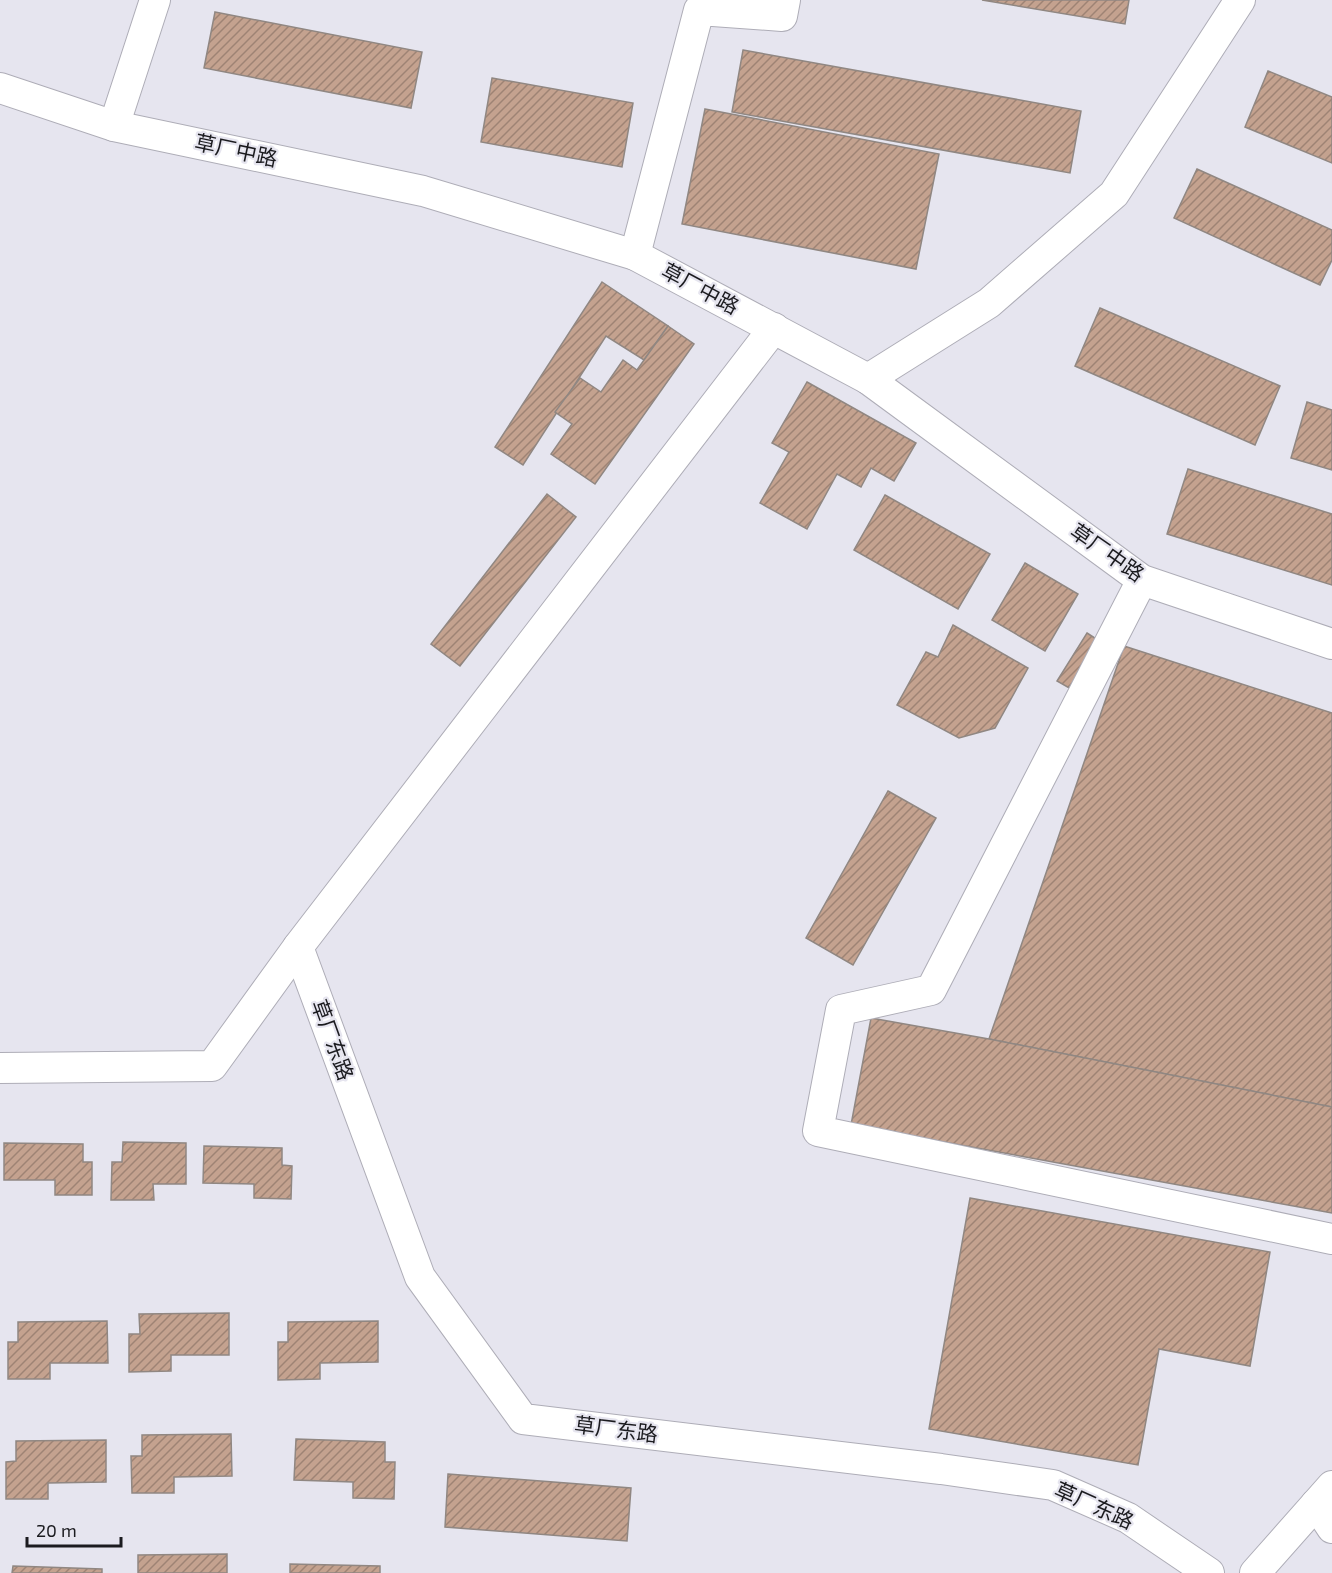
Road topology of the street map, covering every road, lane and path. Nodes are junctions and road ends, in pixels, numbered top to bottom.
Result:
1 (155, 0) edge
2 (785, 0) edge
3 (1240, 0) edge
4 (0, 88) edge
5 (114, 126) junction
6 (634, 255) junction
7 (774, 328) junction
8 (868, 379) junction
9 (1142, 580) junction
10 (1332, 644) edge
11 (298, 947) junction
12 (0, 1068) edge
13 (1332, 1239) edge
14 (1327, 1506) edge
15 (1209, 1573) edge
16 (1256, 1573) edge

1 - 5 street
2 - 6 street
3 - 8 street
4 - 5 street, 草厂中路
5 - 6 street, 草厂中路
6 - 7 street, 草厂中路
7 - 8 street, 草厂中路
7 - 11 street
8 - 9 street, 草厂中路
9 - 10 street, 草厂中路
9 - 13 street
11 - 12 street
11 - 15 street, 草厂东路
14 - 16 street

